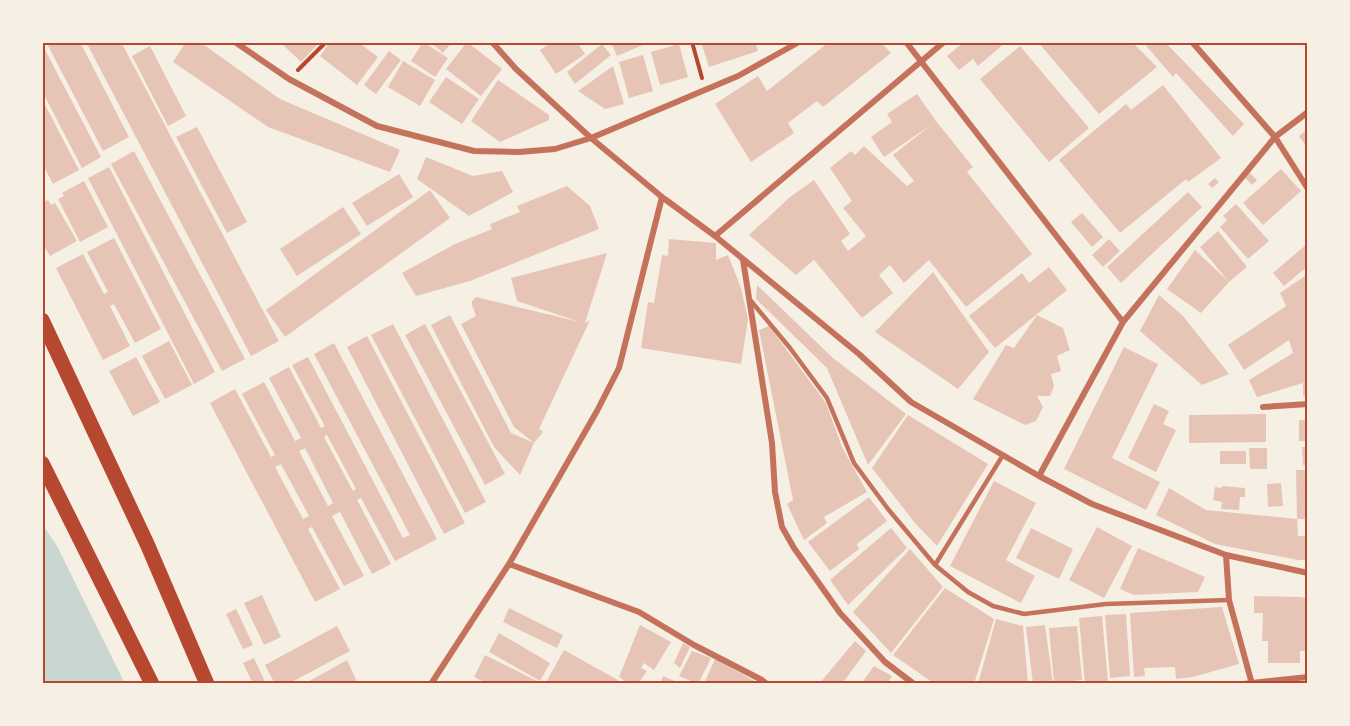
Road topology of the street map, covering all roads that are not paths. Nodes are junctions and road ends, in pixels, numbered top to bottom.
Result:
1 (236, 42) edge
2 (492, 42) edge
3 (799, 42) edge
4 (906, 42) edge
5 (944, 42) edge
6 (1192, 42) edge
7 (919, 61) junction
8 (1308, 112) edge
9 (1275, 137) junction
10 (591, 138) junction
11 (1308, 189) edge
12 (662, 197) junction
13 (715, 236) junction
14 (743, 260) junction
15 (749, 299) junction
16 (42, 320) edge
17 (1123, 322) junction
18 (1308, 404) edge
19 (1263, 407) dead end
20 (1003, 455) junction
21 (42, 463) edge
22 (1039, 476) junction
23 (47, 478) edge
24 (1226, 555) junction
25 (509, 564) junction
26 (935, 565) junction
27 (1308, 573) edge
28 (1229, 600) junction
29 (1308, 677) edge
30 (152, 684) edge
31 (207, 684) edge
32 (431, 684) edge
33 (767, 684) edge
34 (914, 684) edge
35 (1243, 684) edge
36 (1252, 684) edge

1 - 10 street
2 - 10 street
3 - 10 street
4 - 7 street
5 - 7 street
6 - 9 street
7 - 13 street
7 - 17 street
8 - 9 street
9 - 11 street
9 - 17 street
10 - 12 street
12 - 13 street
12 - 25 street
13 - 14 street
14 - 15 street
14 - 20 street
15 - 26 lane
15 - 34 street
16 - 31 main road
17 - 22 street
18 - 19 street
20 - 22 street
20 - 26 lane
21 - 23 main road
22 - 24 street
23 - 30 main road
24 - 27 street
24 - 28 street
25 - 32 street
25 - 33 street
26 - 28 lane
28 - 36 street
29 - 36 street
35 - 36 street

